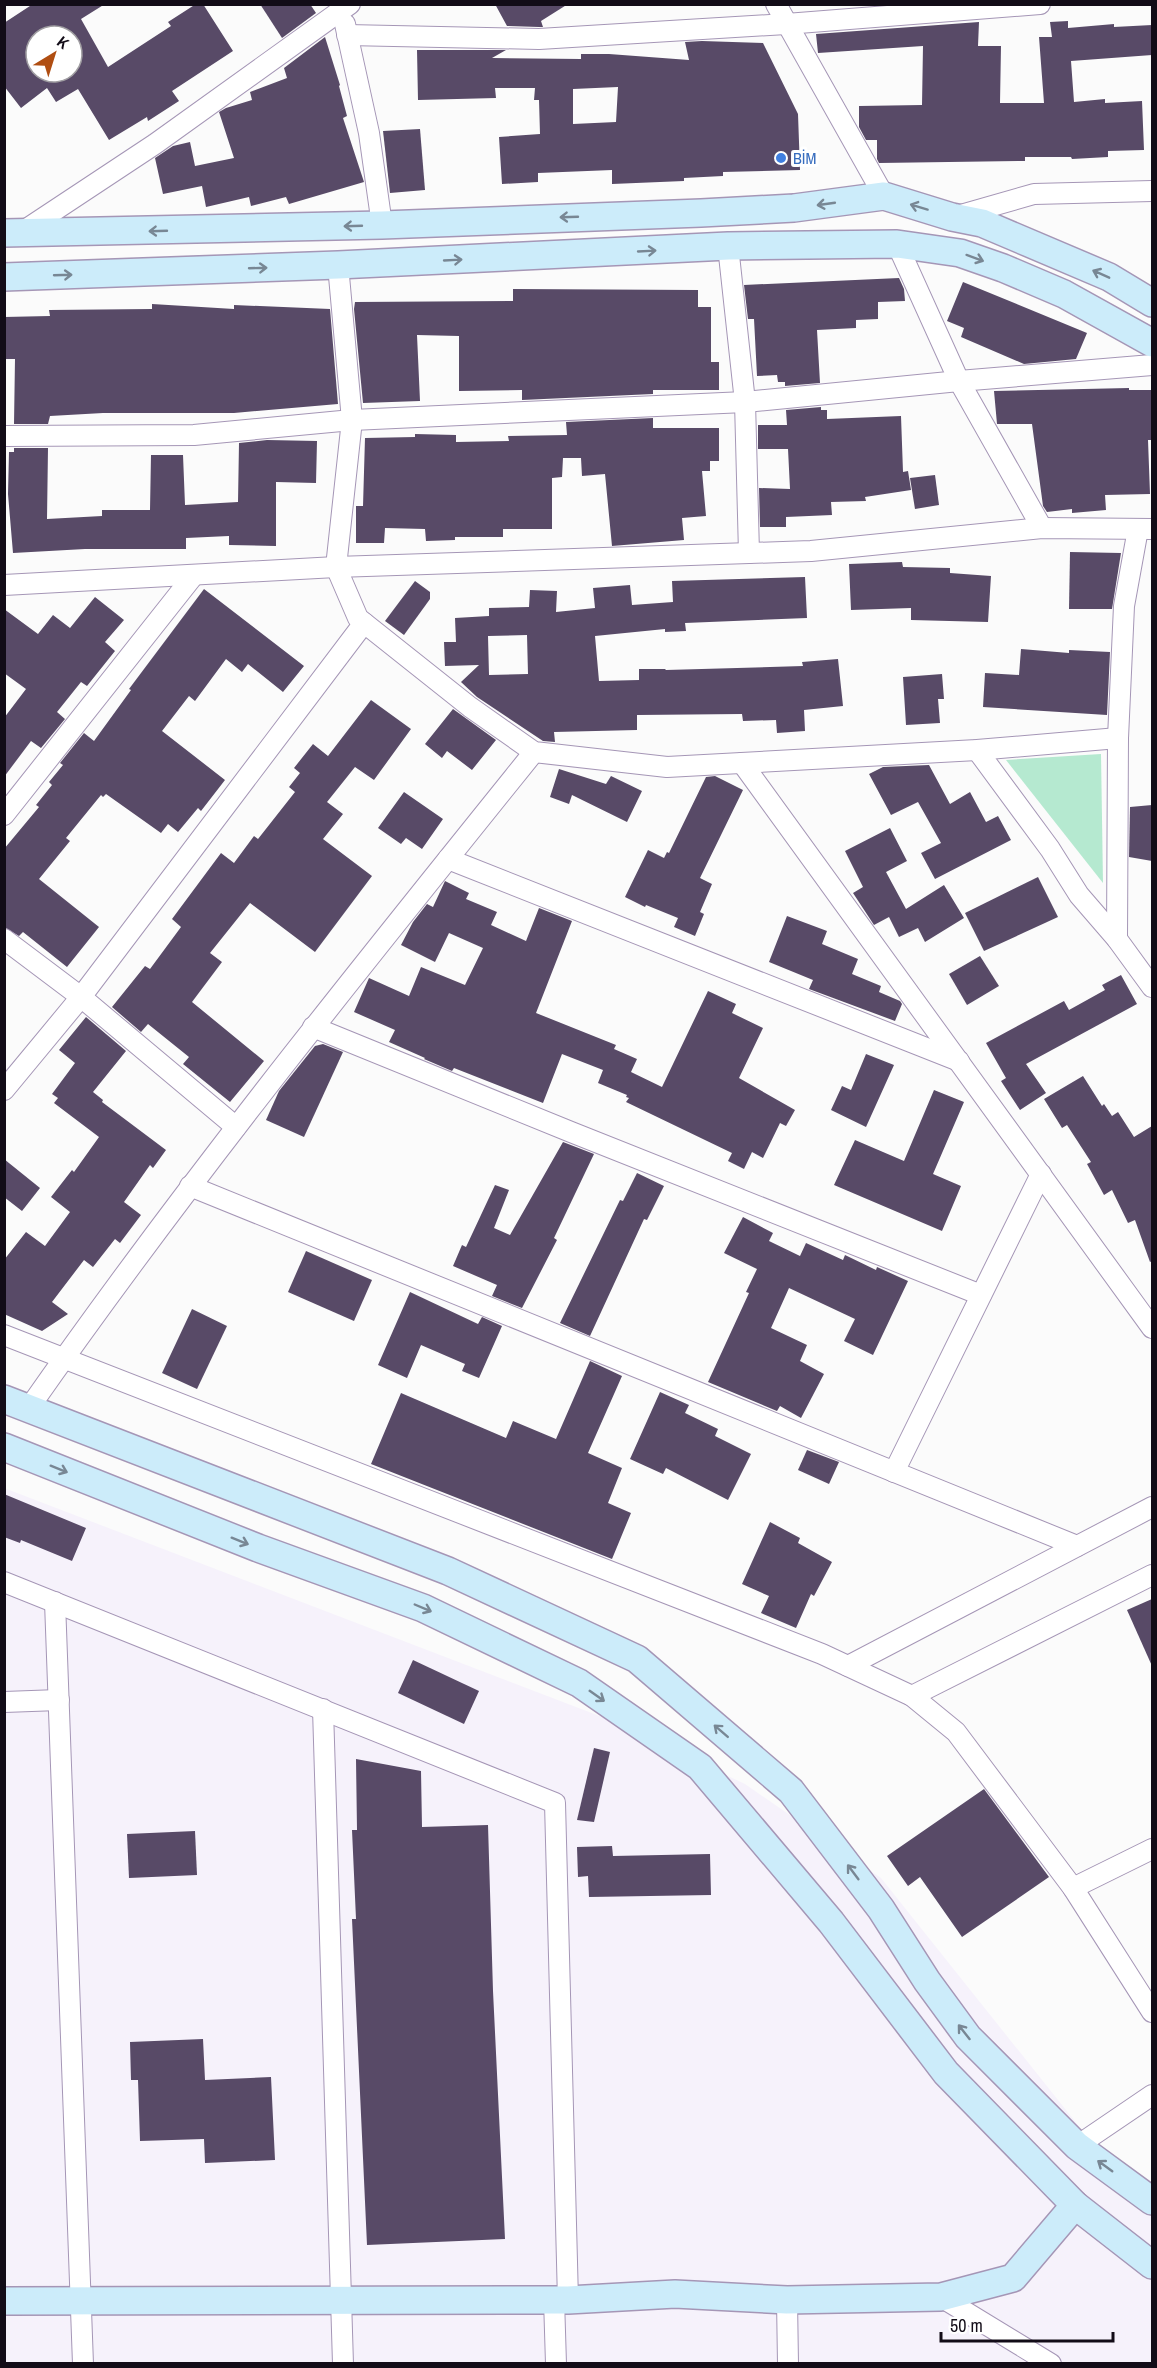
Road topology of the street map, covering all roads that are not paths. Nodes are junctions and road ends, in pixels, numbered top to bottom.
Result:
1 (776, 4) edge
2 (1040, 4) edge
3 (343, 6) edge
4 (973, 6) edge
5 (786, 24) junction
6 (347, 35) junction
7 (1152, 191) edge
8 (884, 196) junction
9 (952, 217) junction
10 (382, 225) junction
11 (11, 234) edge
12 (897, 244) junction
13 (728, 246) junction
14 (338, 265) junction
15 (4, 277) edge
16 (1152, 303) edge
17 (1152, 343) edge
18 (1152, 365) edge
19 (959, 381) junction
20 (744, 402) junction
21 (352, 420) junction
22 (4, 436) edge
23 (1042, 528) junction
24 (1145, 529) edge
25 (748, 554) junction
26 (336, 567) junction
27 (194, 575) junction
28 (4, 585) edge
29 (364, 623) junction
30 (1118, 738) junction
31 (977, 750) junction
32 (534, 752) junction
33 (742, 763) junction
34 (4, 815) edge
35 (448, 859) junction
36 (4, 939) edge
37 (1117, 939) junction
38 (1152, 987) edge
39 (81, 997) junction
40 (313, 1027) junction
41 (959, 1062) junction
42 (4, 1090) edge
43 (236, 1127) junction
44 (1041, 1174) junction
45 (190, 1186) junction
46 (981, 1295) junction
47 (1152, 1328) edge
48 (4, 1335) edge
49 (65, 1357) junction
50 (17, 1404) edge
51 (4, 1448) edge
52 (894, 1472) junction
53 (1152, 1507) edge
54 (1077, 1546) junction
55 (1152, 1575) edge
56 (4, 1582) edge
57 (56, 1602) junction
58 (848, 1666) junction
59 (912, 1696) junction
60 (59, 1700) junction
61 (4, 1702) edge
62 (323, 1709) junction
63 (1152, 1849) edge
64 (1073, 1888) junction
65 (1152, 2012) edge
66 (1152, 2095) edge
67 (1077, 2146) junction
68 (1152, 2201) edge
69 (1075, 2205) junction
70 (1152, 2265) edge
71 (941, 2297) junction
72 (79, 2300) junction
73 (561, 2300) junction
74 (787, 2300) junction
75 (4, 2301) edge
76 (341, 2301) junction
77 (83, 2364) edge
78 (344, 2364) edge
79 (556, 2364) edge
80 (788, 2364) edge
81 (1051, 2364) edge

1 - 5 street
2 - 4 street
3 - 6 street
3 - 11 street
4 - 5 street
5 - 6 street
5 - 8 street
6 - 10 street
7 - 9 street
9 -> 8 main road
8 -> 10 main road
16 -> 9 main road
10 -> 11 main road
12 - 13 main road
12 -> 17 main road
12 - 19 street
14 -> 13 main road
13 - 20 street
15 -> 14 main road
14 - 21 street
18 - 19 street
19 - 20 street
19 - 23 street
20 - 21 street
20 - 25 street
21 - 22 street
21 - 26 street
23 - 24 street
23 - 25 street
24 - 30 street
25 - 26 street
26 - 27 street
26 - 29 street
27 - 28 street
27 - 34 street
29 - 32 street
29 - 39 street
30 - 31 street
30 - 37 street
31 - 33 street
31 - 37 street
32 - 33 street
32 - 35 street
33 - 41 street
35 - 40 street
35 - 41 street
36 - 39 street
37 - 38 street
39 - 42 street
39 - 43 street
40 - 43 street
40 - 46 street
41 - 44 street
43 - 45 street
44 - 46 street
44 - 47 street
45 - 49 street
45 - 52 street
46 - 52 street
48 - 49 street
49 - 50 street
49 - 58 street
67 -> 50 main road
51 -> 69 main road
52 - 54 street
53 - 54 street
54 - 58 street
55 - 59 street
56 - 57 street
57 - 60 street
57 - 62 street
58 - 59 street
59 - 64 street
60 - 61 street
60 - 72 street
62 - 73 street
62 - 76 street
63 - 64 street
64 - 65 street
66 - 67 street
68 -> 67 main road
69 - 70 main road
69 - 71 main road
71 - 74 main road
71 - 81 street
72 - 75 main road
72 - 76 main road
72 - 77 street
73 - 74 main road
73 - 76 main road
73 - 79 street
74 - 80 street
76 - 78 street

